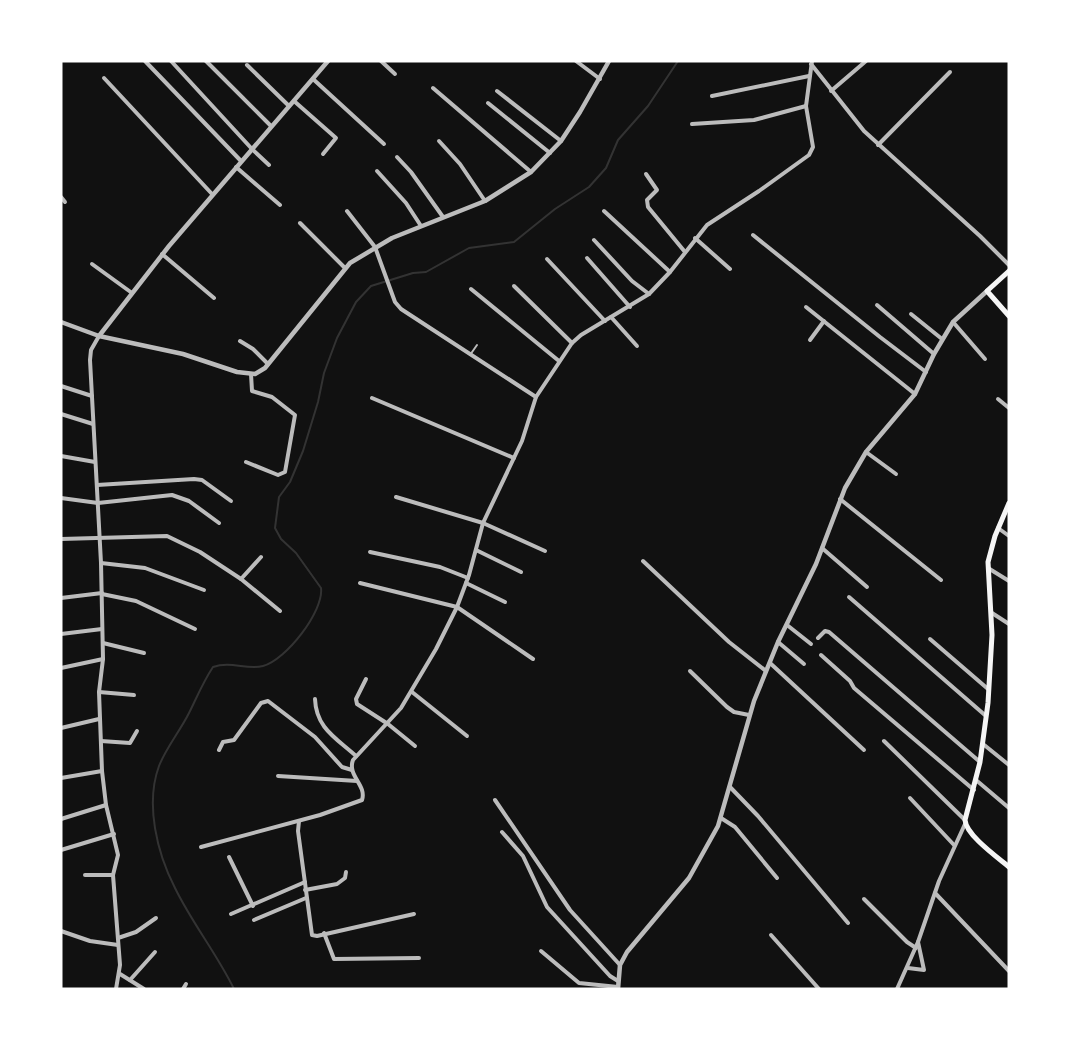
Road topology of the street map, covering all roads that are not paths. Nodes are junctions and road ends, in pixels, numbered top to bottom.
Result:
1 (145, 61) edge
2 (171, 61) edge
3 (206, 61) edge
4 (328, 61) edge
5 (381, 61) edge
6 (576, 61) edge
7 (609, 61) edge
8 (866, 61) edge
9 (811, 63) edge
10 (247, 64) dead end
11 (950, 72) dead end
12 (395, 74) dead end
13 (809, 76) junction
14 (104, 78) dead end
15 (313, 79) junction
16 (600, 79) junction
17 (433, 88) dead end
18 (497, 91) dead end
19 (831, 91) junction
20 (712, 96) dead end
21 (294, 101) junction
22 (488, 103) dead end
23 (289, 106) junction
24 (806, 106) junction
25 (692, 124) dead end
26 (271, 126) junction
27 (439, 141) dead end
28 (561, 141) junction
29 (384, 144) dead end
30 (878, 145) junction
31 (252, 149) junction
32 (550, 153) junction
33 (323, 154) dead end
34 (397, 157) dead end
35 (241, 161) junction
36 (269, 165) dead end
37 (236, 167) junction
38 (377, 171) dead end
39 (531, 172) junction
40 (646, 174) dead end
41 (212, 194) junction
42 (61, 198) edge
43 (485, 201) junction
44 (65, 202) dead end
45 (280, 205) dead end
46 (347, 210) dead end
47 (604, 211) dead end
48 (443, 217) junction
49 (300, 223) dead end
50 (421, 226) junction
51 (754, 235) dead end
52 (695, 238) junction
53 (594, 240) dead end
54 (375, 246) junction
55 (685, 252) junction
56 (162, 254) junction
57 (587, 258) dead end
58 (547, 259) dead end
59 (92, 264) dead end
60 (1009, 265) edge
61 (345, 268) junction
62 (730, 269) dead end
63 (1009, 271) edge
64 (670, 272) junction
65 (514, 286) dead end
66 (471, 289) dead end
67 (987, 291) junction
68 (132, 293) junction
69 (649, 294) junction
70 (214, 298) dead end
71 (877, 305) dead end
72 (630, 307) junction
73 (806, 307) dead end
74 (911, 314) dead end
75 (1009, 316) edge
76 (611, 318) junction
77 (605, 321) junction
78 (824, 321) junction
79 (61, 322) edge
80 (954, 322) junction
81 (99, 336) junction
82 (942, 339) junction
83 (810, 340) dead end
84 (240, 341) dead end
85 (572, 343) junction
86 (477, 345) dead end
87 (638, 346) dead end
88 (470, 354) junction
89 (934, 354) junction
90 (985, 359) dead end
91 (559, 361) junction
92 (268, 364) junction
93 (926, 372) junction
94 (251, 374) junction
95 (61, 386) edge
96 (916, 394) junction
97 (92, 396) junction
98 (536, 397) junction
99 (372, 398) dead end
100 (998, 399) dead end
101 (1009, 408) edge
102 (61, 414) edge
103 (94, 424) junction
104 (866, 452) junction
105 (61, 456) edge
106 (514, 458) junction
107 (95, 462) junction
108 (246, 462) dead end
109 (896, 474) dead end
110 (97, 485) junction
111 (396, 497) dead end
112 (61, 498) edge
113 (840, 499) junction
114 (231, 501) dead end
115 (1009, 503) edge
116 (98, 504) junction
117 (1007, 512) edge
118 (219, 523) dead end
119 (482, 523) junction
120 (998, 528) junction
121 (1009, 536) edge
122 (61, 538) edge
123 (100, 538) junction
124 (822, 548) junction
125 (476, 550) junction
126 (546, 551) dead end
127 (370, 552) dead end
128 (261, 557) dead end
129 (643, 561) dead end
130 (101, 563) junction
131 (988, 568) junction
132 (521, 572) dead end
133 (241, 579) junction
134 (467, 580) junction
135 (941, 580) dead end
136 (1009, 581) edge
137 (360, 583) dead end
138 (867, 587) dead end
139 (204, 590) dead end
140 (102, 594) junction
141 (849, 596) dead end
142 (61, 598) edge
143 (505, 602) dead end
144 (457, 607) junction
145 (280, 611) dead end
146 (992, 613) junction
147 (1009, 624) edge
148 (787, 625) junction
149 (102, 629) junction
150 (195, 629) dead end
151 (61, 634) edge
152 (818, 638) dead end
153 (930, 639) dead end
154 (778, 642) junction
155 (103, 643) junction
156 (811, 644) dead end
157 (144, 653) dead end
158 (821, 655) dead end
159 (103, 659) junction
160 (533, 659) dead end
161 (770, 663) junction
162 (804, 664) dead end
163 (61, 668) edge
164 (690, 671) dead end
165 (766, 671) junction
166 (366, 679) dead end
167 (988, 689) junction
168 (99, 692) junction
169 (412, 692) junction
170 (134, 695) dead end
171 (314, 698) dead end
172 (749, 715) junction
173 (986, 716) junction
174 (99, 719) junction
175 (388, 724) junction
176 (61, 728) edge
177 (137, 731) dead end
178 (467, 736) dead end
179 (101, 740) junction
180 (884, 741) dead end
181 (983, 744) junction
182 (415, 746) dead end
183 (219, 750) dead end
184 (864, 750) dead end
185 (356, 756) junction
186 (980, 762) junction
187 (1009, 765) edge
188 (352, 770) junction
189 (102, 771) junction
190 (278, 776) dead end
191 (61, 778) edge
192 (976, 780) junction
193 (358, 782) junction
194 (730, 787) junction
195 (974, 790) junction
196 (910, 798) dead end
197 (495, 800) dead end
198 (106, 805) junction
199 (1009, 808) edge
200 (721, 818) junction
201 (61, 819) edge
202 (299, 821) junction
203 (965, 822) junction
204 (502, 832) dead end
205 (114, 834) junction
206 (954, 845) junction
207 (201, 847) dead end
208 (61, 850) edge
209 (228, 857) dead end
210 (1009, 867) edge
211 (346, 872) dead end
212 (85, 874) dead end
213 (113, 875) junction
214 (777, 878) dead end
215 (305, 882) junction
216 (305, 890) junction
217 (935, 893) junction
218 (306, 898) junction
219 (864, 899) dead end
220 (253, 906) junction
221 (231, 914) dead end
222 (414, 914) dead end
223 (156, 918) dead end
224 (254, 920) dead end
225 (848, 923) dead end
226 (61, 931) edge
227 (324, 933) junction
228 (772, 935) dead end
229 (118, 938) junction
230 (918, 942) junction
231 (118, 945) junction
232 (916, 948) junction
233 (541, 951) dead end
234 (155, 952) dead end
235 (419, 958) dead end
236 (620, 965) junction
237 (908, 968) junction
238 (1009, 971) edge
239 (120, 974) junction
240 (130, 980) junction
241 (186, 984) dead end
242 (618, 986) edge
243 (116, 989) edge
244 (144, 989) edge
245 (183, 989) edge
246 (819, 989) edge
247 (897, 989) edge

1 - 35 street
2 - 31 street
3 - 26 street
4 - 15 street
5 - 12 street
6 - 16 street
7 - 16 street
8 - 19 street
9 - 13 street
9 - 19 street
10 - 23 street
11 - 30 street
13 - 20 street
13 - 24 street
14 - 41 street
15 - 21 street
15 - 29 street
16 - 28 street
17 - 39 street
18 - 28 street
19 - 30 street
21 - 23 street
21 - 33 street
22 - 32 street
23 - 26 street
24 - 25 street
24 - 52 street
26 - 31 street
27 - 43 street
28 - 32 street
30 - 60 street
31 - 35 street
31 - 36 street
32 - 39 street
34 - 48 street
35 - 37 street
37 - 41 street
37 - 45 street
38 - 50 street
39 - 43 street
40 - 55 street
41 - 56 street
42 - 44 street
43 - 48 street
46 - 54 street
47 - 64 street
48 - 50 street
49 - 61 street
50 - 54 street
51 - 93 street
52 - 55 street
52 - 62 street
53 - 69 street
54 - 61 street
54 - 88 street
55 - 64 street
56 - 68 street
56 - 70 street
57 - 72 street
58 - 77 street
59 - 68 street
61 - 92 street
63 - 67 main road
64 - 69 street
65 - 85 street
66 - 91 street
67 - 75 main road
67 - 80 street
68 - 81 street
69 - 72 street
71 - 89 street
72 - 76 street
73 - 78 street
74 - 82 street
76 - 77 street
76 - 87 street
77 - 85 street
78 - 83 street
78 - 96 street
79 - 81 street
80 - 82 street
80 - 90 street
81 - 94 street
81 - 97 street
82 - 89 street
84 - 92 street
85 - 91 street
86 - 88 lane
88 - 98 street
89 - 93 street
91 - 98 street
92 - 94 street
93 - 96 street
94 - 108 street
95 - 97 street
96 - 104 street
97 - 103 street
98 - 106 street
99 - 106 street
100 - 101 street
102 - 103 street
103 - 107 street
104 - 109 street
104 - 113 street
105 - 107 street
106 - 119 street
107 - 110 street
110 - 114 street
110 - 116 street
111 - 119 street
112 - 116 street
113 - 124 street
113 - 135 street
115 - 117 main road
116 - 118 street
116 - 123 street
117 - 120 main road
119 - 125 street
119 - 126 street
120 - 121 street
120 - 131 main road
122 - 123 street
123 - 130 street
123 - 133 street
124 - 138 street
124 - 148 street
125 - 132 street
125 - 134 street
127 - 134 street
128 - 133 street
129 - 165 street
130 - 139 street
130 - 140 street
131 - 136 street
131 - 146 main road
133 - 145 street
134 - 143 street
134 - 144 street
137 - 144 street
140 - 142 street
140 - 149 street
140 - 150 street
141 - 173 street
144 - 160 street
144 - 169 street
146 - 147 street
146 - 167 main road
148 - 154 street
148 - 156 street
149 - 151 street
149 - 155 street
152 - 186 street
153 - 167 street
154 - 161 street
154 - 162 street
155 - 157 street
155 - 159 street
158 - 195 street
159 - 163 street
159 - 168 street
161 - 165 street
161 - 184 street
164 - 172 street
165 - 172 street
166 - 175 street
167 - 173 main road
168 - 170 street
168 - 174 street
169 - 175 street
169 - 178 street
171 - 185 street
172 - 194 street
173 - 181 main road
174 - 176 street
174 - 179 street
175 - 182 street
175 - 185 street
177 - 179 street
179 - 189 street
180 - 203 street
181 - 186 main road
181 - 187 street
183 - 188 street
185 - 188 street
186 - 192 main road
188 - 193 street
189 - 191 street
189 - 198 street
190 - 193 street
192 - 195 main road
192 - 199 street
193 - 202 street
194 - 200 street
194 - 225 street
195 - 203 main road
196 - 206 street
197 - 236 street
198 - 201 street
198 - 205 street
200 - 214 street
200 - 236 street
202 - 207 street
202 - 215 street
203 - 206 street
203 - 210 main road
204 - 242 street
205 - 208 street
205 - 213 street
206 - 217 street
209 - 220 street
211 - 216 street
212 - 213 street
213 - 229 street
215 - 216 street
215 - 220 street
216 - 218 street
217 - 230 street
217 - 238 street
218 - 224 street
218 - 227 street
219 - 232 street
220 - 221 street
222 - 227 street
223 - 229 street
226 - 231 street
227 - 235 street
228 - 246 street
229 - 231 street
230 - 232 street
230 - 237 street
231 - 239 street
232 - 237 street
233 - 242 street
234 - 240 street
236 - 242 street
237 - 247 street
239 - 240 street
239 - 243 street
240 - 244 street
241 - 245 street

